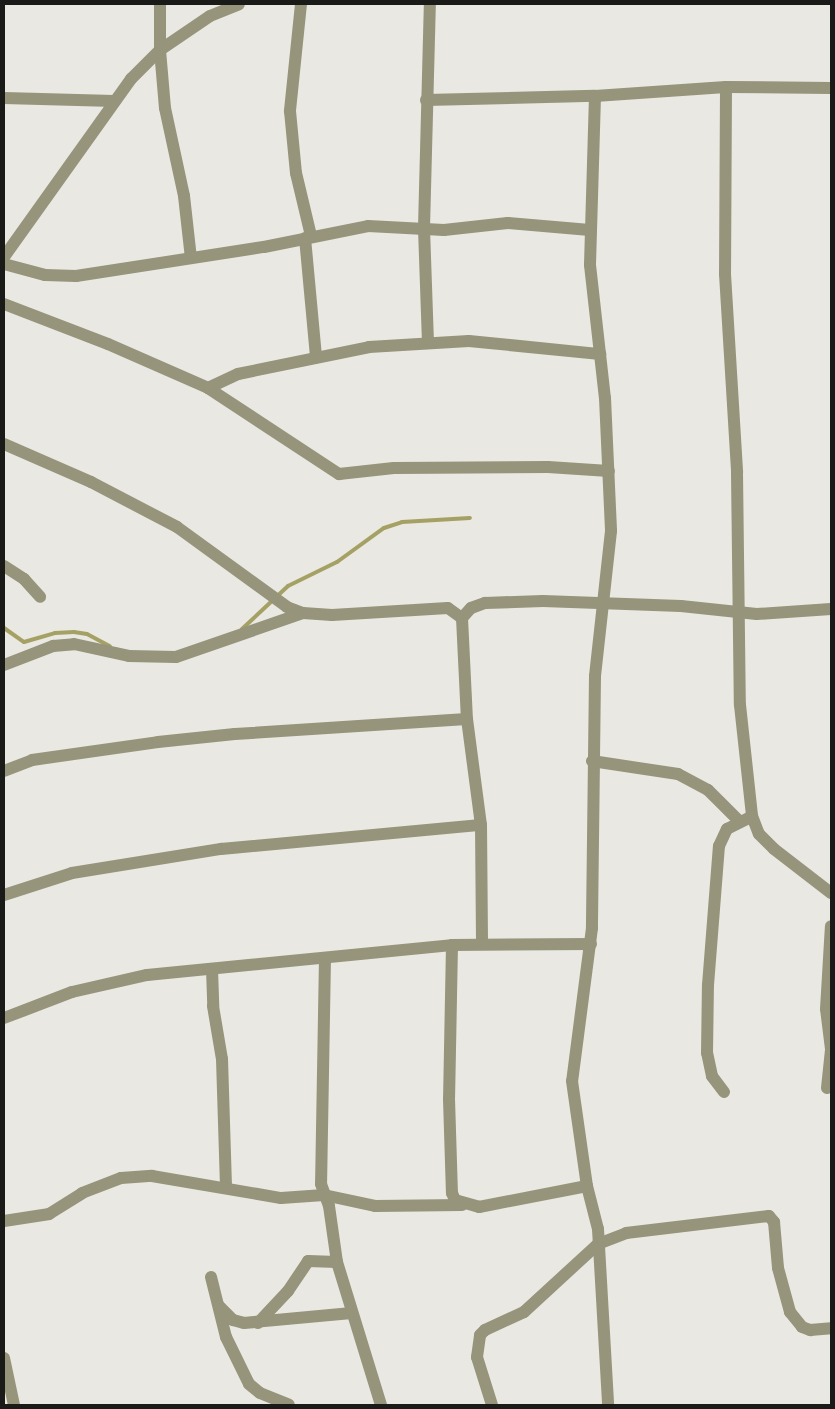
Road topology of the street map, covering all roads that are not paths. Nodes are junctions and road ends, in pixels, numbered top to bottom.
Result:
1 (160, 4) edge
2 (238, 4) edge
3 (300, 4) edge
4 (430, 4) edge
5 (160, 50) junction
6 (726, 87) junction
7 (831, 88) edge
8 (596, 96) junction
9 (4, 98) edge
10 (426, 100) junction
11 (114, 101) junction
12 (424, 228) junction
13 (590, 230) junction
14 (308, 237) junction
15 (4, 256) edge
16 (191, 258) junction
17 (4, 264) edge
18 (4, 304) edge
19 (428, 343) junction
20 (600, 354) junction
21 (316, 356) junction
22 (208, 388) junction
23 (4, 444) edge
24 (609, 471) junction
25 (4, 566) edge
26 (40, 597) dead end
27 (603, 604) junction
28 (831, 609) edge
29 (303, 613) junction
30 (738, 613) junction
31 (462, 618) junction
32 (4, 664) edge
33 (467, 719) junction
34 (592, 761) junction
35 (4, 771) edge
36 (752, 816) junction
37 (739, 821) junction
38 (481, 825) junction
39 (831, 892) edge
40 (4, 895) edge
41 (831, 926) edge
42 (482, 944) junction
43 (591, 944) junction
44 (452, 945) junction
45 (325, 958) junction
46 (212, 969) junction
47 (4, 1018) edge
48 (827, 1088) dead end
49 (724, 1092) dead end
50 (587, 1186) junction
51 (226, 1187) junction
52 (324, 1195) junction
53 (462, 1205) junction
54 (4, 1221) edge
55 (598, 1244) junction
56 (337, 1262) junction
57 (211, 1277) dead end
58 (217, 1304) junction
59 (352, 1313) junction
60 (258, 1323) junction
61 (831, 1328) edge
62 (4, 1358) edge
63 (14, 1405) edge
64 (289, 1405) edge
65 (381, 1405) edge
66 (492, 1405) edge
67 (608, 1405) edge

1 - 5 street
2 - 5 street
3 - 14 street
4 - 10 street
5 - 11 street
5 - 16 street
6 - 7 street
6 - 8 street
6 - 30 street
8 - 10 street
8 - 13 street
9 - 11 street
10 - 12 street
11 - 15 street
12 - 13 street
12 - 14 street
12 - 19 street
13 - 20 street
14 - 16 street
14 - 21 street
16 - 17 street
18 - 22 street
19 - 20 street
19 - 21 street
20 - 24 street
21 - 22 street
22 - 24 street
23 - 29 street
24 - 27 street
25 - 26 street
27 - 30 street
27 - 31 street
27 - 34 street
28 - 30 street
29 - 31 street
29 - 32 street
30 - 36 street
31 - 33 street
33 - 35 street
33 - 38 street
34 - 37 street
34 - 43 street
36 - 37 street
36 - 39 street
37 - 49 street
38 - 40 street
38 - 42 street
41 - 48 street
42 - 43 street
42 - 44 street
43 - 50 street
44 - 45 street
44 - 53 street
45 - 46 street
45 - 52 street
46 - 47 street
46 - 51 street
50 - 53 street
50 - 55 street
51 - 52 street
51 - 54 street
52 - 53 street
52 - 56 street
55 - 61 street
55 - 66 street
55 - 67 street
56 - 59 street
56 - 60 street
57 - 58 street
58 - 60 street
58 - 64 street
59 - 60 street
59 - 65 street
62 - 63 street

